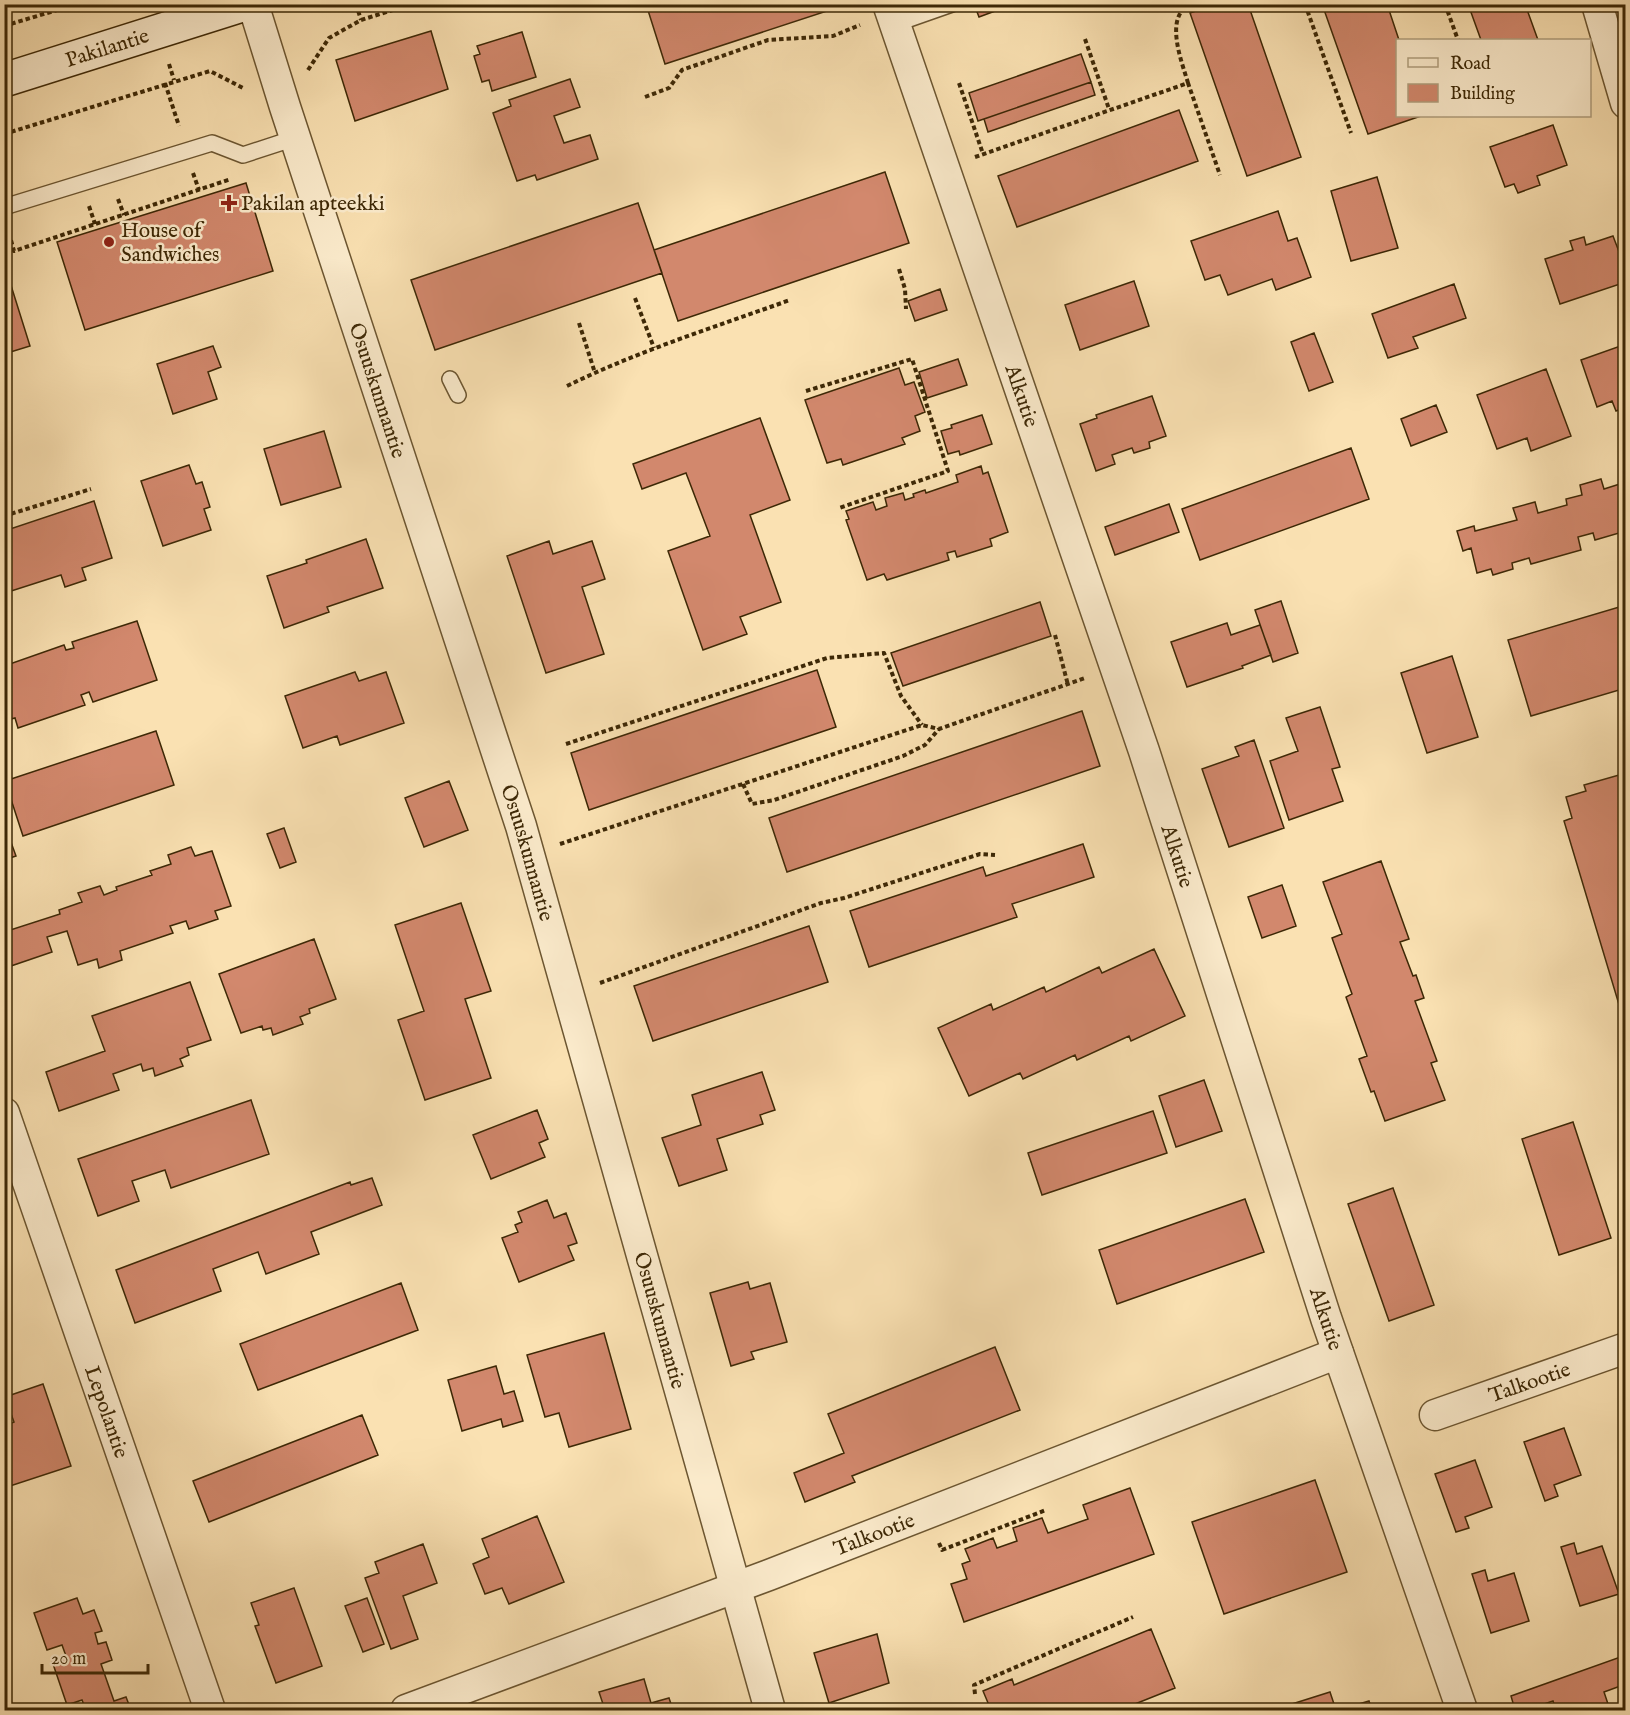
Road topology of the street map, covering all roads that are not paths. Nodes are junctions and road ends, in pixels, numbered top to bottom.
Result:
1 (245, 4) edge
2 (253, 4) edge
3 (952, 4) edge
4 (1597, 4) edge
5 (892, 14) edge
6 (4, 80) edge
7 (1626, 103) edge
8 (295, 138) junction
9 (4, 207) edge
10 (450, 379) dead end
11 (458, 395) dead end
12 (4, 1113) edge
13 (1626, 1348) edge
14 (1338, 1353) junction
15 (1435, 1415) dead end
16 (735, 1587) junction
17 (210, 1710) edge
18 (406, 1710) edge
19 (770, 1710) edge
20 (1462, 1710) edge

1 - 6 main road, Pakilantie
2 - 8 street, Osuuskunnantie
3 - 5 lane
4 - 7 street
5 - 14 street, Alkutie
8 - 9 lane
8 - 16 street, Osuuskunnantie
10 - 11 lane
12 - 17 street, Lepolantie
13 - 15 street, Talkootie
14 - 16 street, Talkootie
14 - 20 street, Alkutie
16 - 18 street, Talkootie
16 - 19 street, Osuuskunnantie

